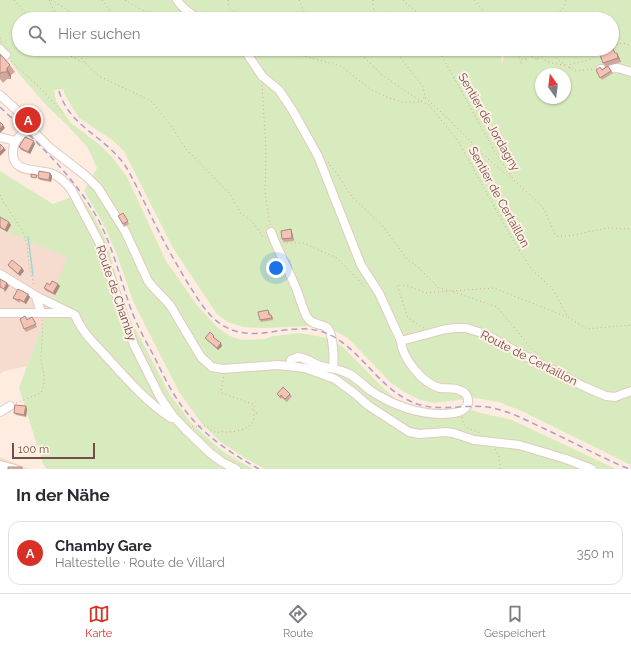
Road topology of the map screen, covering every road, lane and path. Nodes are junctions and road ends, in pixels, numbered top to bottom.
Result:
1 (14, 0) edge
2 (50, 0) edge
3 (102, 0) edge
4 (125, 0) edge
5 (177, 0) edge
6 (228, 0) edge
7 (299, 0) edge
8 (373, 0) edge
9 (403, 0) edge
10 (474, 0) edge
11 (566, 0) edge
12 (25, 12) edge
13 (55, 12) edge
14 (71, 12) edge
15 (111, 12) edge
16 (147, 12) edge
17 (190, 12) edge
18 (233, 12) edge
19 (304, 12) edge
20 (375, 12) edge
21 (417, 12) edge
22 (484, 12) edge
23 (560, 12) edge
24 (0, 38) edge
25 (619, 44) edge
26 (631, 46) edge
27 (3, 52) edge
28 (71, 56) edge
29 (80, 56) edge
30 (249, 56) edge
31 (304, 56) edge
32 (363, 56) edge
33 (399, 56) edge
34 (442, 56) edge
35 (519, 56) edge
36 (524, 56) edge
37 (530, 56) edge
38 (538, 56) edge
39 (540, 56) edge
40 (554, 56) edge
41 (595, 56) edge
42 (86, 64) junction
43 (565, 65) junction
44 (570, 68) edge
45 (570, 68) edge
46 (571, 69) edge
47 (601, 69) joint
48 (631, 72) edge
49 (262, 76) junction
50 (0, 95) edge
51 (425, 98) junction
52 (422, 102) junction
53 (63, 112) dead end
54 (30, 128) junction
55 (0, 137) edge
56 (15, 141) junction
57 (318, 156) junction
58 (514, 180) junction
59 (0, 195) edge
60 (631, 229) edge
61 (273, 236) junction
62 (0, 274) edge
63 (451, 291) junction
64 (379, 293) junction
65 (36, 296) junction
66 (0, 313) edge
67 (41, 313) junction
68 (70, 313) junction
69 (568, 317) junction
70 (631, 326) edge
71 (435, 332) junction
72 (401, 341) junction
73 (543, 358) dead end
74 (290, 366) junction
75 (332, 368) junction
76 (224, 373) dead end
77 (631, 391) edge
78 (10, 406) joint
79 (461, 411) junction
80 (0, 412) edge
81 (178, 422) junction
82 (189, 424) dead end
83 (482, 434) dead end
84 (488, 442) junction
85 (0, 465) edge
86 (11, 468) edge
87 (236, 469) edge
88 (500, 469) edge
89 (592, 469) edge

1 - 12 path
2 - 13 path
2 - 14 path
3 - 15 path
4 - 16 path
5 - 17 street
6 - 18 path
7 - 19 path
8 - 20 path
9 - 21 path
10 - 22 path
11 - 23 path
24 - 27 path
25 - 26 path
27 - 53 path
28 - 42 path
29 - 42 path
30 - 49 street
31 - 52 path
32 - 52 path, Sentier de Certaillon
33 - 51 path
34 - 58 path, Sentier de Jordagny
35 - 36 path
37 - 38 path
39 - 43 path
40 - 43 path
41 - 45 path
42 - 61 path
43 - 44 path
46 - 47 path
47 - 48 street
49 - 57 street
49 - 61 path
50 - 54 street
51 - 52 path
51 - 58 path
52 - 69 path, Sentier de Certaillon
54 - 56 street
54 - 74 street
55 - 56 street
56 - 81 street, Route de Chamby
57 - 63 path
57 - 64 street
58 - 60 path, Sentier de Jordagny
59 - 65 path
61 - 64 path
61 - 75 street
62 - 65 street
63 - 69 path
63 - 71 path
63 - 73 path
64 - 72 street
65 - 67 street
65 - 68 street
66 - 67 street
67 - 68 street
67 - 78 path
68 - 81 street
69 - 70 path, Sentier de Certaillon
71 - 72 street, Route de Certaillon
71 - 77 street, Route de Certaillon
72 - 79 street
74 - 75 street
74 - 84 street
75 - 79 street
76 - 82 path
78 - 80 street
79 - 83 path
81 - 87 street, Route de Chamby
84 - 88 path
84 - 89 street
85 - 86 street

